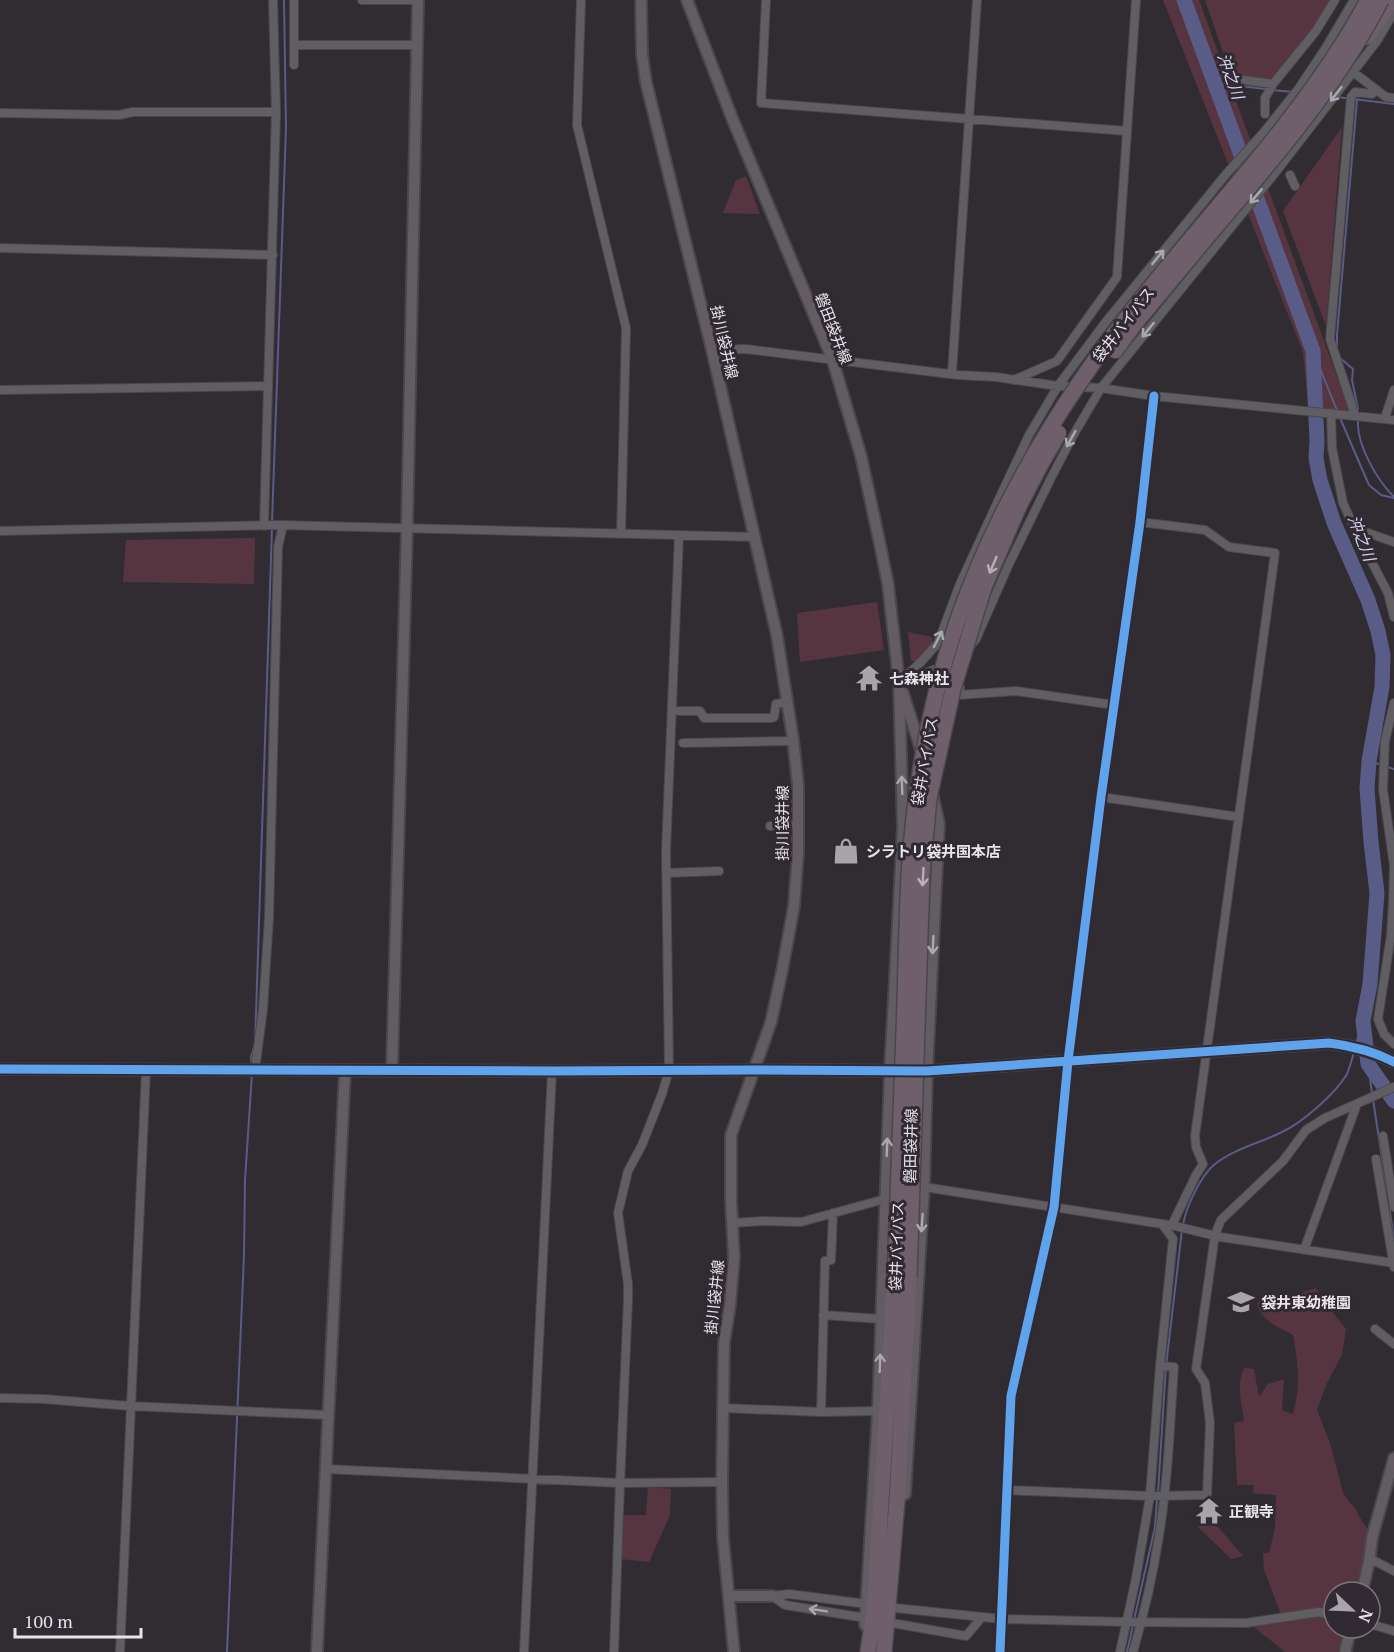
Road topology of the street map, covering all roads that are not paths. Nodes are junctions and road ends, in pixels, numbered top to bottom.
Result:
1 (273, 0) edge
2 (294, 0) edge
3 (362, 0) edge
4 (418, 0) edge
5 (581, 0) edge
6 (641, 0) edge
7 (687, 0) edge
8 (765, 0) edge
9 (977, 0) edge
10 (1136, 0) edge
11 (1335, 0) edge
12 (1354, 0) edge
13 (1363, 0) edge
14 (1368, 0) edge
15 (1381, 0) edge
16 (1391, 0) edge
17 (1394, 12) edge
18 (294, 45) junction
19 (417, 45) junction
20 (294, 65) dead end
21 (1353, 72) junction
22 (1330, 74) junction
23 (1228, 78) dead end
24 (1273, 84) junction
25 (1377, 90) junction
26 (1394, 98) edge
27 (276, 112) junction
28 (0, 113) edge
29 (1265, 114) dead end
30 (969, 119) junction
31 (1127, 131) junction
32 (1290, 175) dead end
33 (1295, 186) dead end
34 (0, 248) edge
35 (273, 255) junction
36 (712, 350) junction
37 (832, 358) junction
38 (952, 373) junction
39 (1014, 380) junction
40 (268, 386) junction
41 (1058, 386) junction
42 (1101, 388) junction
43 (0, 390) edge
44 (1394, 390) edge
45 (1154, 396) junction
46 (1331, 413) junction
47 (1355, 415) junction
48 (1385, 418) junction
49 (1394, 420) edge
50 (1140, 522) junction
51 (281, 525) junction
52 (265, 526) junction
53 (406, 528) junction
54 (1354, 528) junction
55 (0, 531) edge
56 (621, 534) junction
57 (679, 535) junction
58 (754, 537) junction
59 (1394, 542) edge
60 (1394, 616) edge
61 (965, 654) junction
62 (899, 682) junction
63 (787, 702) junction
64 (1394, 703) edge
65 (1114, 705) junction
66 (680, 711) dead end
67 (793, 741) junction
68 (683, 743) dead end
69 (1101, 797) junction
70 (1239, 817) junction
71 (798, 825) junction
72 (770, 826) dead end
73 (1394, 866) edge
74 (719, 871) dead end
75 (667, 873) junction
76 (1394, 1044) edge
77 (1207, 1050) junction
78 (1068, 1061) junction
79 (1394, 1062) edge
80 (0, 1069) edge
81 (392, 1069) junction
82 (146, 1070) junction
83 (255, 1070) junction
84 (345, 1070) junction
85 (669, 1070) junction
86 (754, 1070) junction
87 (552, 1071) junction
88 (927, 1071) junction
89 (890, 1072) junction
90 (1394, 1087) edge
91 (1357, 1104) junction
92 (1383, 1136) dead end
93 (1376, 1159) dead end
94 (924, 1187) junction
95 (885, 1198) junction
96 (1054, 1207) junction
97 (1394, 1207) edge
98 (833, 1213) junction
99 (732, 1223) junction
100 (1162, 1224) junction
101 (1174, 1225) junction
102 (1215, 1235) junction
103 (1304, 1250) junction
104 (1393, 1265) edge
105 (902, 1278) junction
106 (823, 1315) junction
107 (882, 1319) junction
108 (1375, 1329) dead end
109 (1394, 1344) edge
110 (1165, 1367) junction
111 (0, 1398) edge
112 (130, 1406) junction
113 (722, 1408) junction
114 (878, 1411) junction
115 (821, 1412) junction
116 (328, 1415) junction
117 (1393, 1462) edge
118 (326, 1469) junction
119 (532, 1479) junction
120 (722, 1482) junction
121 (620, 1484) junction
122 (1007, 1490) junction
123 (1157, 1496) junction
124 (1369, 1558) junction
125 (1394, 1571) edge
126 (1364, 1580) edge
127 (729, 1596) junction
128 (772, 1596) junction
129 (867, 1604) junction
130 (895, 1608) junction
131 (1322, 1613) edge
132 (982, 1617) junction
133 (866, 1618) junction
134 (1002, 1619) junction
135 (1135, 1622) junction
136 (892, 1623) junction
137 (120, 1652) edge
138 (317, 1652) edge
139 (524, 1652) edge
140 (614, 1652) edge
141 (734, 1652) edge
142 (861, 1652) edge
143 (868, 1652) edge
144 (886, 1652) edge
145 (1000, 1652) edge
146 (1120, 1652) edge
147 (1133, 1652) edge

1 - 27 street
2 - 18 street
3 - 4 street
4 - 19 main road
5 - 56 street
6 - 36 main road, 掛川袋井線
7 - 37 main road, 磐田袋井線
8 - 30 street
9 - 30 street
10 - 31 street
11 - 24 street
41 -> 12 street
13 - 22 highway
14 - 22 highway, 袋井バイパス, bridge
15 - 22 highway, 袋井バイパス, bridge
16 - 22 highway
17 - 21 street
18 - 19 street
18 - 20 street
19 - 53 main road
21 - 25 street
21 -> 42 street
22 - 105 highway, 袋井バイパス, bridge
23 - 24 street
24 - 29 street
25 - 26 street
25 - 47 street
27 - 28 street
27 - 35 street
30 - 31 street
30 - 38 street
31 - 39 street
32 - 33 street
34 - 35 street
35 - 40 street
36 - 37 street
36 - 58 main road, 掛川袋井線
37 - 38 street
37 - 62 main road, 磐田袋井線
38 - 39 street
39 - 41 street
40 - 43 street
40 - 52 street
41 - 42 street
62 -> 41 street
42 - 45 street
42 -> 61 street
44 - 48 street
45 - 46 street
45 - 50 street
46 - 47 street
46 - 54 street
47 - 48 street
48 - 49 street
50 - 65 street
50 - 70 street
51 - 52 street
51 - 53 street
51 - 83 street
52 - 55 street
53 - 56 street
53 - 81 main road
54 - 59 street
54 - 60 street
56 - 57 street
57 - 58 street
57 - 75 street
58 - 63 main road, 掛川袋井線
61 - 62 street
61 - 65 street
62 -> 88 main road, 磐田袋井線
89 -> 62 main road, 磐田袋井線
63 - 66 street
63 - 67 main road, 掛川袋井線
64 - 73 street
65 - 69 street
67 - 68 street
67 - 71 main road, 掛川袋井線
69 - 70 street
69 - 78 street
70 - 77 street
71 - 72 street
71 - 86 main road, 掛川袋井線
73 - 76 street
74 - 75 street
75 - 85 street
77 - 78 main road
77 - 79 main road
77 - 101 street
78 - 88 main road
78 - 96 street
80 - 82 main road
81 - 84 main road
81 - 87 main road
82 - 83 main road
82 - 112 street
83 - 84 main road
84 - 116 main road
85 - 86 main road
85 - 87 main road
85 - 121 street
86 - 89 main road
86 - 99 main road, 掛川袋井線
87 - 119 street
88 - 89 main road
88 - 94 main road, 磐田袋井線
95 -> 89 main road, 磐田袋井線
90 - 91 street
91 - 102 street
91 - 103 street
92 - 97 street
93 - 104 street
94 - 96 street
94 -> 130 main road, 磐田袋井線
95 - 98 street
95 - 107 main road, 磐田袋井線
96 - 100 street
96 - 122 street
98 - 99 street
98 - 106 street
99 - 113 main road, 掛川袋井線
100 - 101 street
100 - 110 street
101 - 102 street
102 - 103 street
102 - 123 street
103 - 104 street
105 - 143 highway, 袋井バイパス
105 - 144 highway, 袋井バイパス
106 - 107 street
106 - 115 street
114 -> 107 main road, 磐田袋井線
108 - 109 street
110 - 123 street
110 - 123 street
111 - 112 street
112 - 116 street
112 - 137 street
113 - 115 street
113 - 120 main road, 掛川袋井線
114 - 115 street
114 - 129 main road, 磐田袋井線
116 - 118 main road
117 - 124 main road
118 - 119 street
118 - 138 main road
119 - 121 street
119 - 139 street
120 - 121 street
120 - 127 main road, 掛川袋井線
121 - 140 street
122 - 123 street
122 - 134 street
123 - 135 street
123 - 135 street
124 - 125 street
124 - 126 main road
127 - 128 main road
127 - 141 main road, 掛川袋井線
128 - 129 street
133 -> 128 street
129 - 133 main road, 磐田袋井線
130 - 132 street
130 - 136 main road, 磐田袋井線
131 - 135 street
132 - 134 street
132 - 136 street
133 - 142 main road, 磐田袋井線
134 - 135 street
134 - 145 street
135 - 146 street
135 - 147 street
136 - 144 main road, 磐田袋井線

